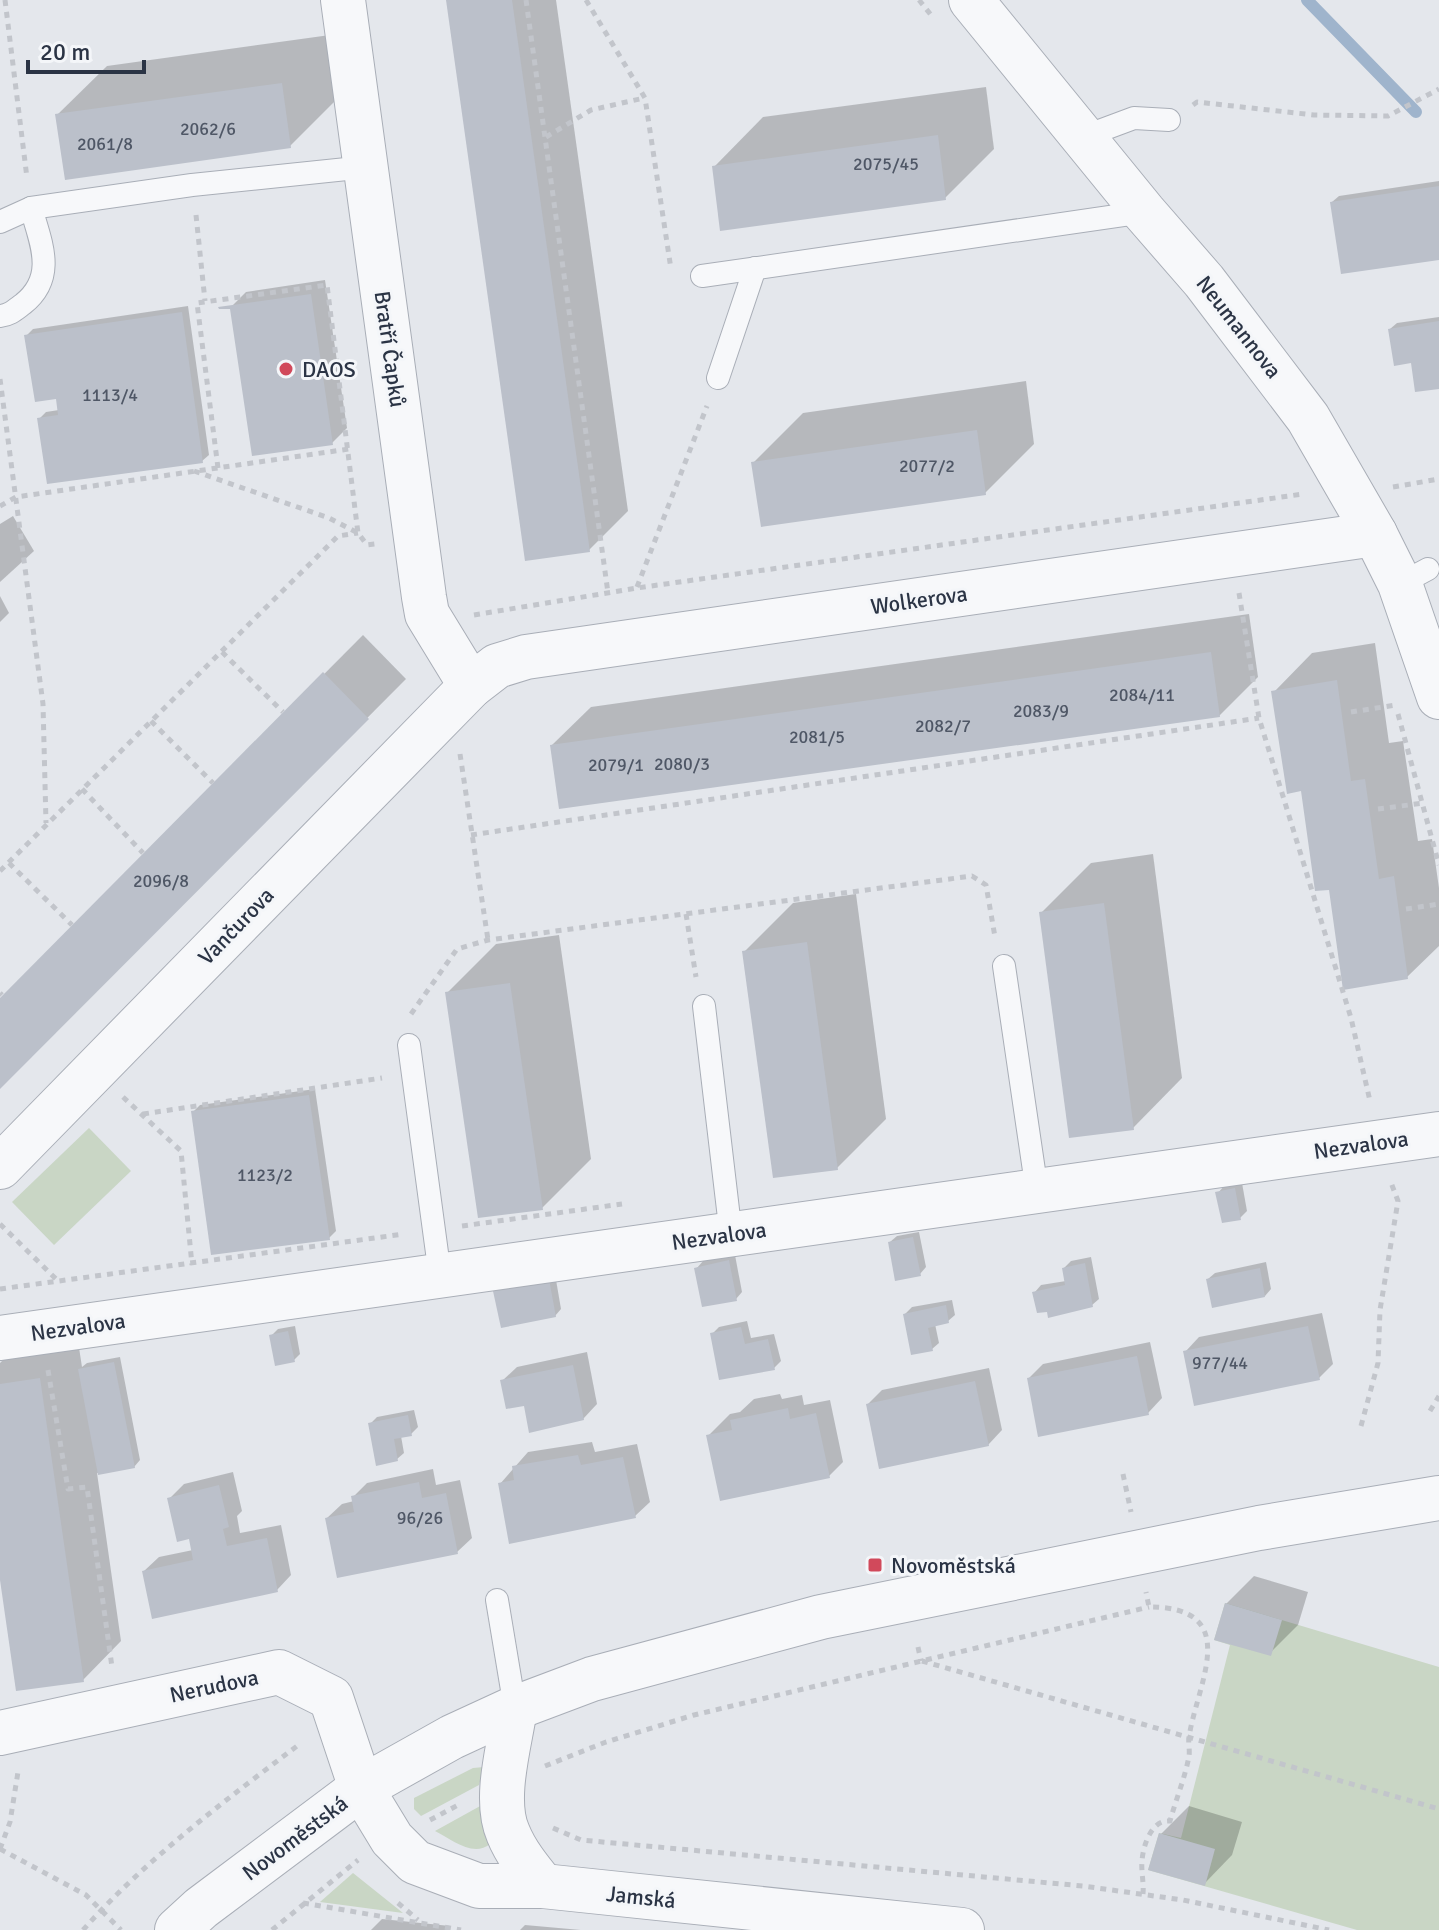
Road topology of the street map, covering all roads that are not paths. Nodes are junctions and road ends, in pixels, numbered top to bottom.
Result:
1 (343, 0) edge
2 (971, 0) edge
3 (1169, 120) road end
4 (1083, 137) junction
5 (366, 167) junction
6 (31, 208) junction
7 (1144, 212) junction
8 (0, 222) edge
9 (755, 268) junction
10 (702, 276) road end
11 (0, 316) edge
12 (718, 378) road end
13 (1375, 534) junction
14 (471, 686) junction
15 (1439, 697) edge
16 (1004, 966) road end
17 (704, 1006) road end
18 (409, 1045) road end
19 (1439, 1134) edge
20 (0, 1167) edge
21 (1037, 1191) junction
22 (731, 1235) junction
23 (440, 1275) junction
24 (21, 1335) edge
25 (1439, 1498) edge
26 (497, 1600) dead end
27 (515, 1708) junction
28 (10, 1748) edge
29 (361, 1788) junction
30 (543, 1886) junction
31 (177, 1930) edge
32 (962, 1930) edge

1 - 5 street, Bratří Čapků
2 - 4 street, Neumannova
3 - 4 lane
4 - 7 street, Neumannova
5 - 6 lane
5 - 14 street, Bratří Čapků
6 - 8 lane
6 - 11 lane
7 - 9 lane
7 - 13 street, Neumannova
9 - 10 lane
9 - 12 lane
13 - 14 street, Wolkerova
13 - 15 street, Neumannova
14 - 20 street, Vančurova
16 - 21 lane
17 - 22 lane
18 - 23 lane
19 - 21 street, Nezvalova
21 - 22 street, Nezvalova
22 - 23 street, Nezvalova
23 - 24 street, Nezvalova
25 - 27 street, Novoměstská
26 - 27 lane
27 - 29 street, Novoměstská
27 - 30 street
28 - 29 street, Nerudova
29 - 30 street, Jamská
29 - 31 street, Novoměstská
30 - 32 street, Jamská

